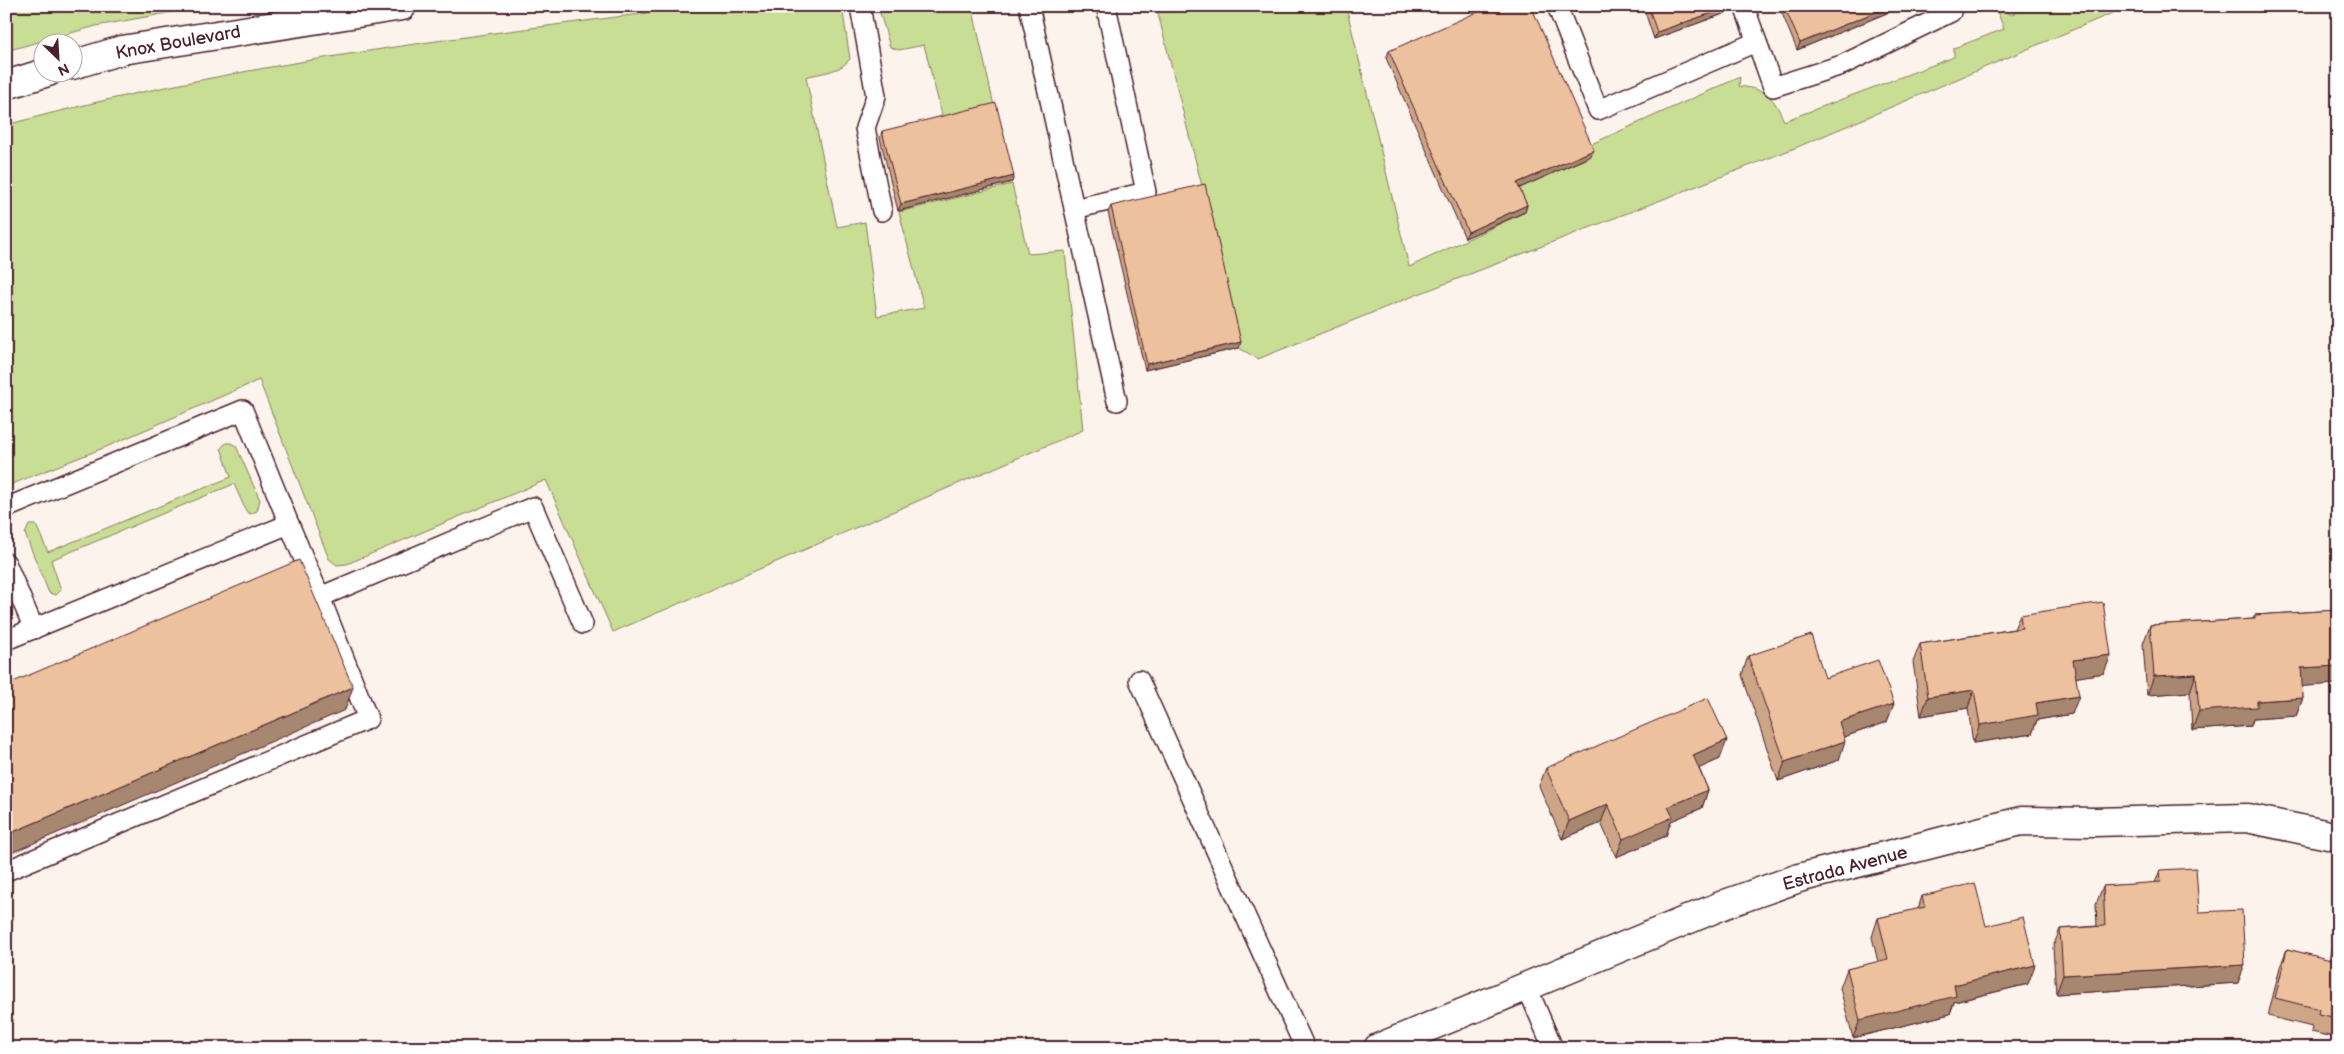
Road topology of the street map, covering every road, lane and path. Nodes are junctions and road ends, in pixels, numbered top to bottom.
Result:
1 (402, 6) edge
2 (860, 6) edge
3 (1030, 6) edge
4 (1106, 6) edge
5 (1557, 6) edge
6 (1744, 6) edge
7 (1950, 6) edge
8 (1756, 42) junction
9 (82, 62) edge
10 (32, 77) edge
11 (6, 85) edge
12 (1074, 209) junction
13 (882, 211) dead end
14 (1117, 401) dead end
15 (6, 508) edge
16 (289, 524) junction
17 (6, 563) edge
18 (320, 597) junction
19 (583, 624) dead end
20 (34, 629) junction
21 (6, 640) edge
22 (1139, 680) dead end
23 (2338, 837) edge
24 (6, 872) edge
25 (1527, 987) junction
26 (1305, 1048) edge
27 (1378, 1048) edge
28 (1553, 1048) edge

1 - 9 street, Knox Boulevard
2 - 13 lane
3 - 12 lane
4 - 12 lane
5 - 8 lane
6 - 8 lane
7 - 8 lane
10 - 11 street
12 - 14 lane
15 - 16 lane
16 - 18 lane
16 - 20 lane
17 - 20 lane
18 - 19 lane
18 - 24 lane
20 - 21 lane
22 - 26 lane
23 - 25 street, Estrada Avenue
25 - 27 street, Estrada Avenue
25 - 28 lane

